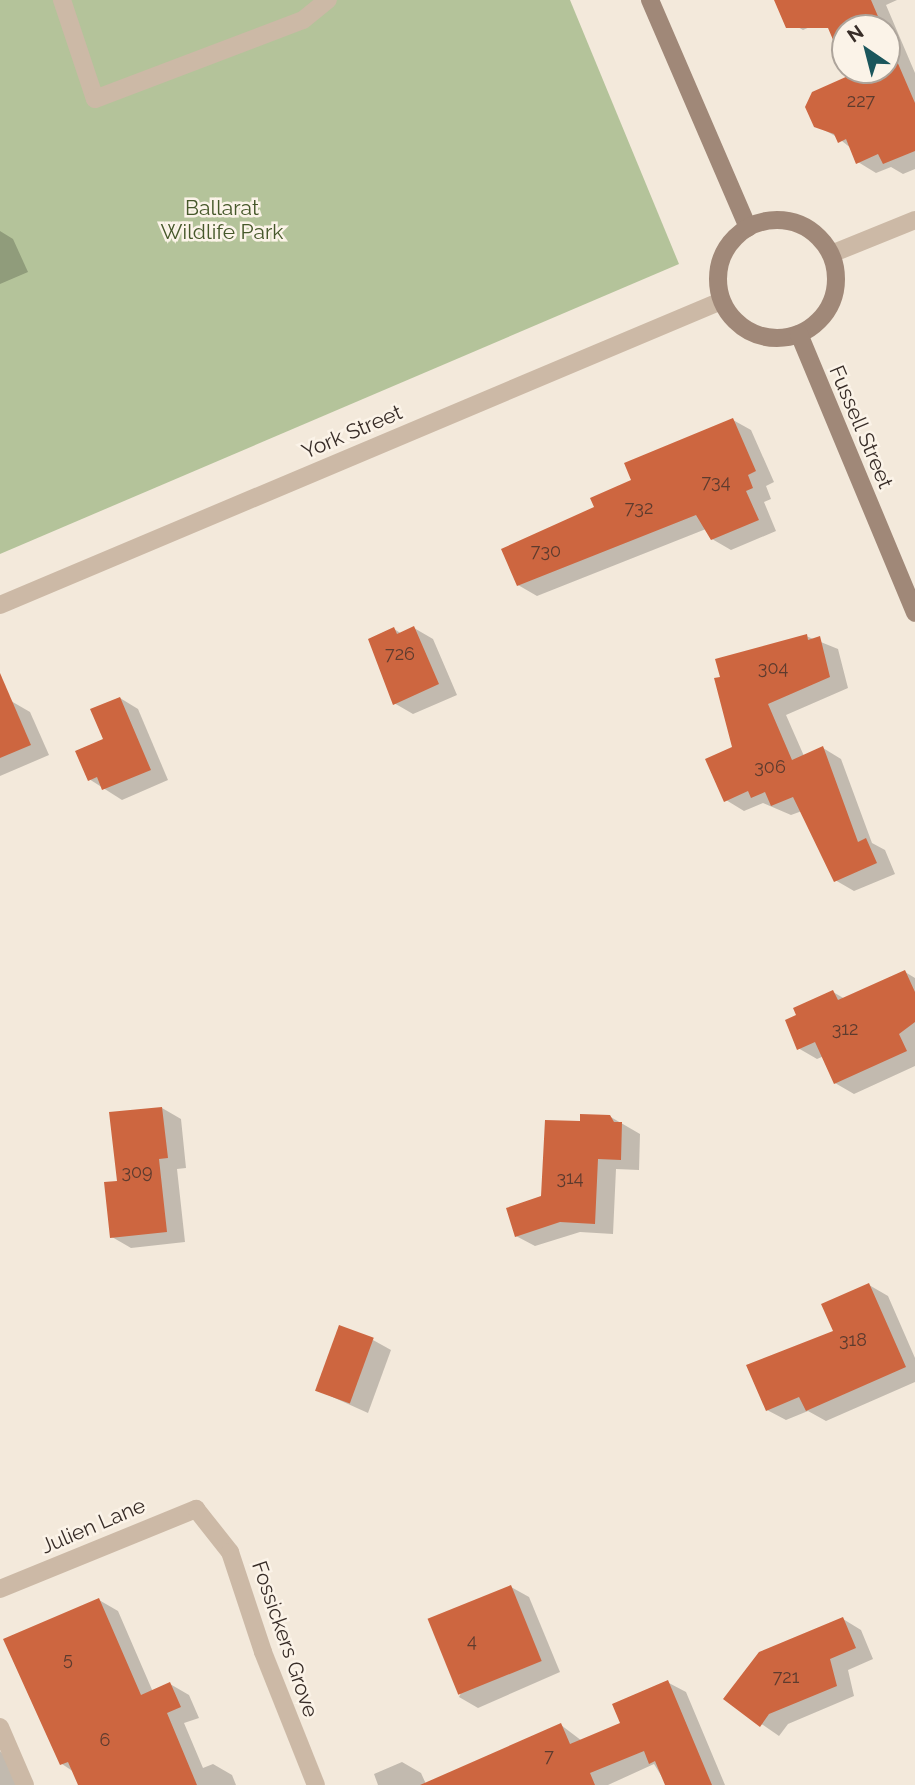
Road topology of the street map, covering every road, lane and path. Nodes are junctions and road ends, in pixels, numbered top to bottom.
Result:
1 (62, 0) edge
2 (328, 0) edge
3 (650, 0) edge
4 (915, 220) edge
5 (748, 228) junction
6 (831, 254) junction
7 (722, 301) junction
8 (799, 334) junction
9 (0, 605) edge
10 (915, 613) edge
11 (201, 1515) joint
12 (0, 1589) edge
13 (0, 1727) edge
14 (25, 1785) edge
15 (316, 1785) edge

1 - 2 street
3 - 5 street
4 - 6 street
5 - 6 street
5 - 7 street
6 - 8 street
7 - 8 street
7 - 9 street, York Street
8 - 10 street, Fussell Street
11 - 12 street, Julien Lane
11 - 15 street, Fossickers Grove
13 - 14 street

